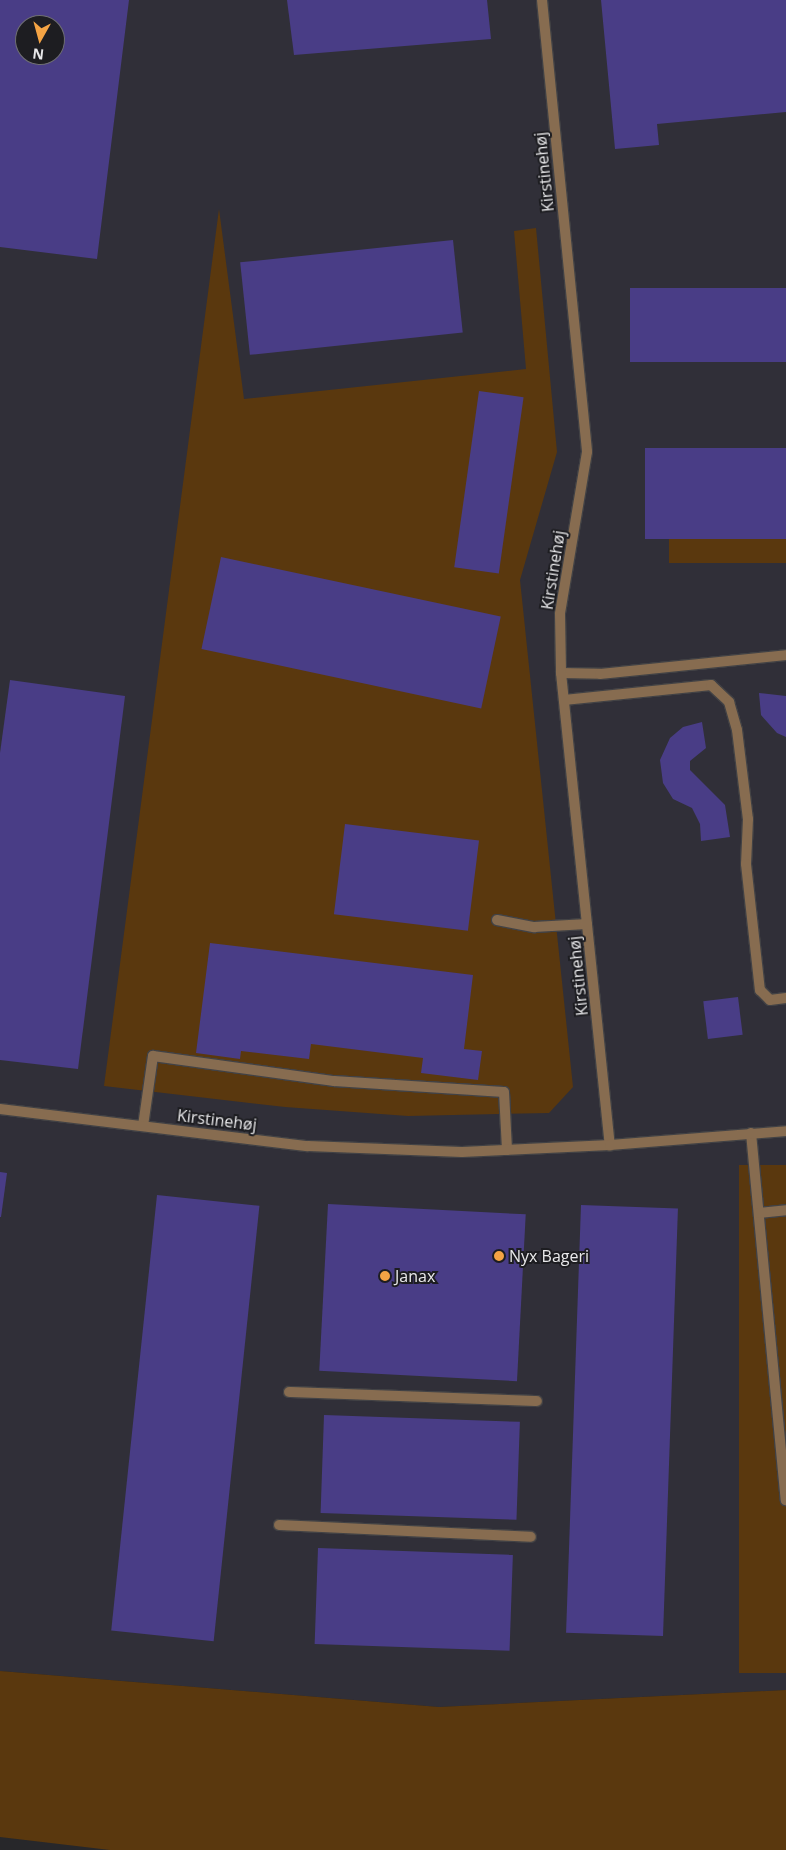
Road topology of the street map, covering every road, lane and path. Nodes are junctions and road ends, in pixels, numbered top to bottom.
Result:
1 (542, 0) edge
2 (786, 655) edge
3 (561, 673) junction
4 (564, 700) junction
5 (497, 920) dead end
6 (588, 924) junction
7 (786, 998) edge
8 (0, 1109) edge
9 (143, 1126) junction
10 (786, 1131) edge
11 (752, 1133) junction
12 (610, 1145) junction
13 (507, 1150) junction
14 (786, 1210) edge
15 (759, 1213) junction
16 (290, 1392) dead end
17 (537, 1401) dead end
18 (786, 1500) edge
19 (279, 1525) dead end
20 (531, 1537) dead end

1 - 3 street, Kirstinehøj
2 - 3 street
3 - 4 street, Kirstinehøj
4 - 6 street, Kirstinehøj
4 - 7 street
5 - 6 street
6 - 12 street, Kirstinehøj
8 - 9 street, Kirstinehøj
9 - 13 street, Kirstinehøj
9 - 13 street
10 - 11 street, Kirstinehøj
11 - 12 street, Kirstinehøj
11 - 15 street
12 - 13 street, Kirstinehøj
14 - 15 street
15 - 18 street
16 - 17 street
19 - 20 street

